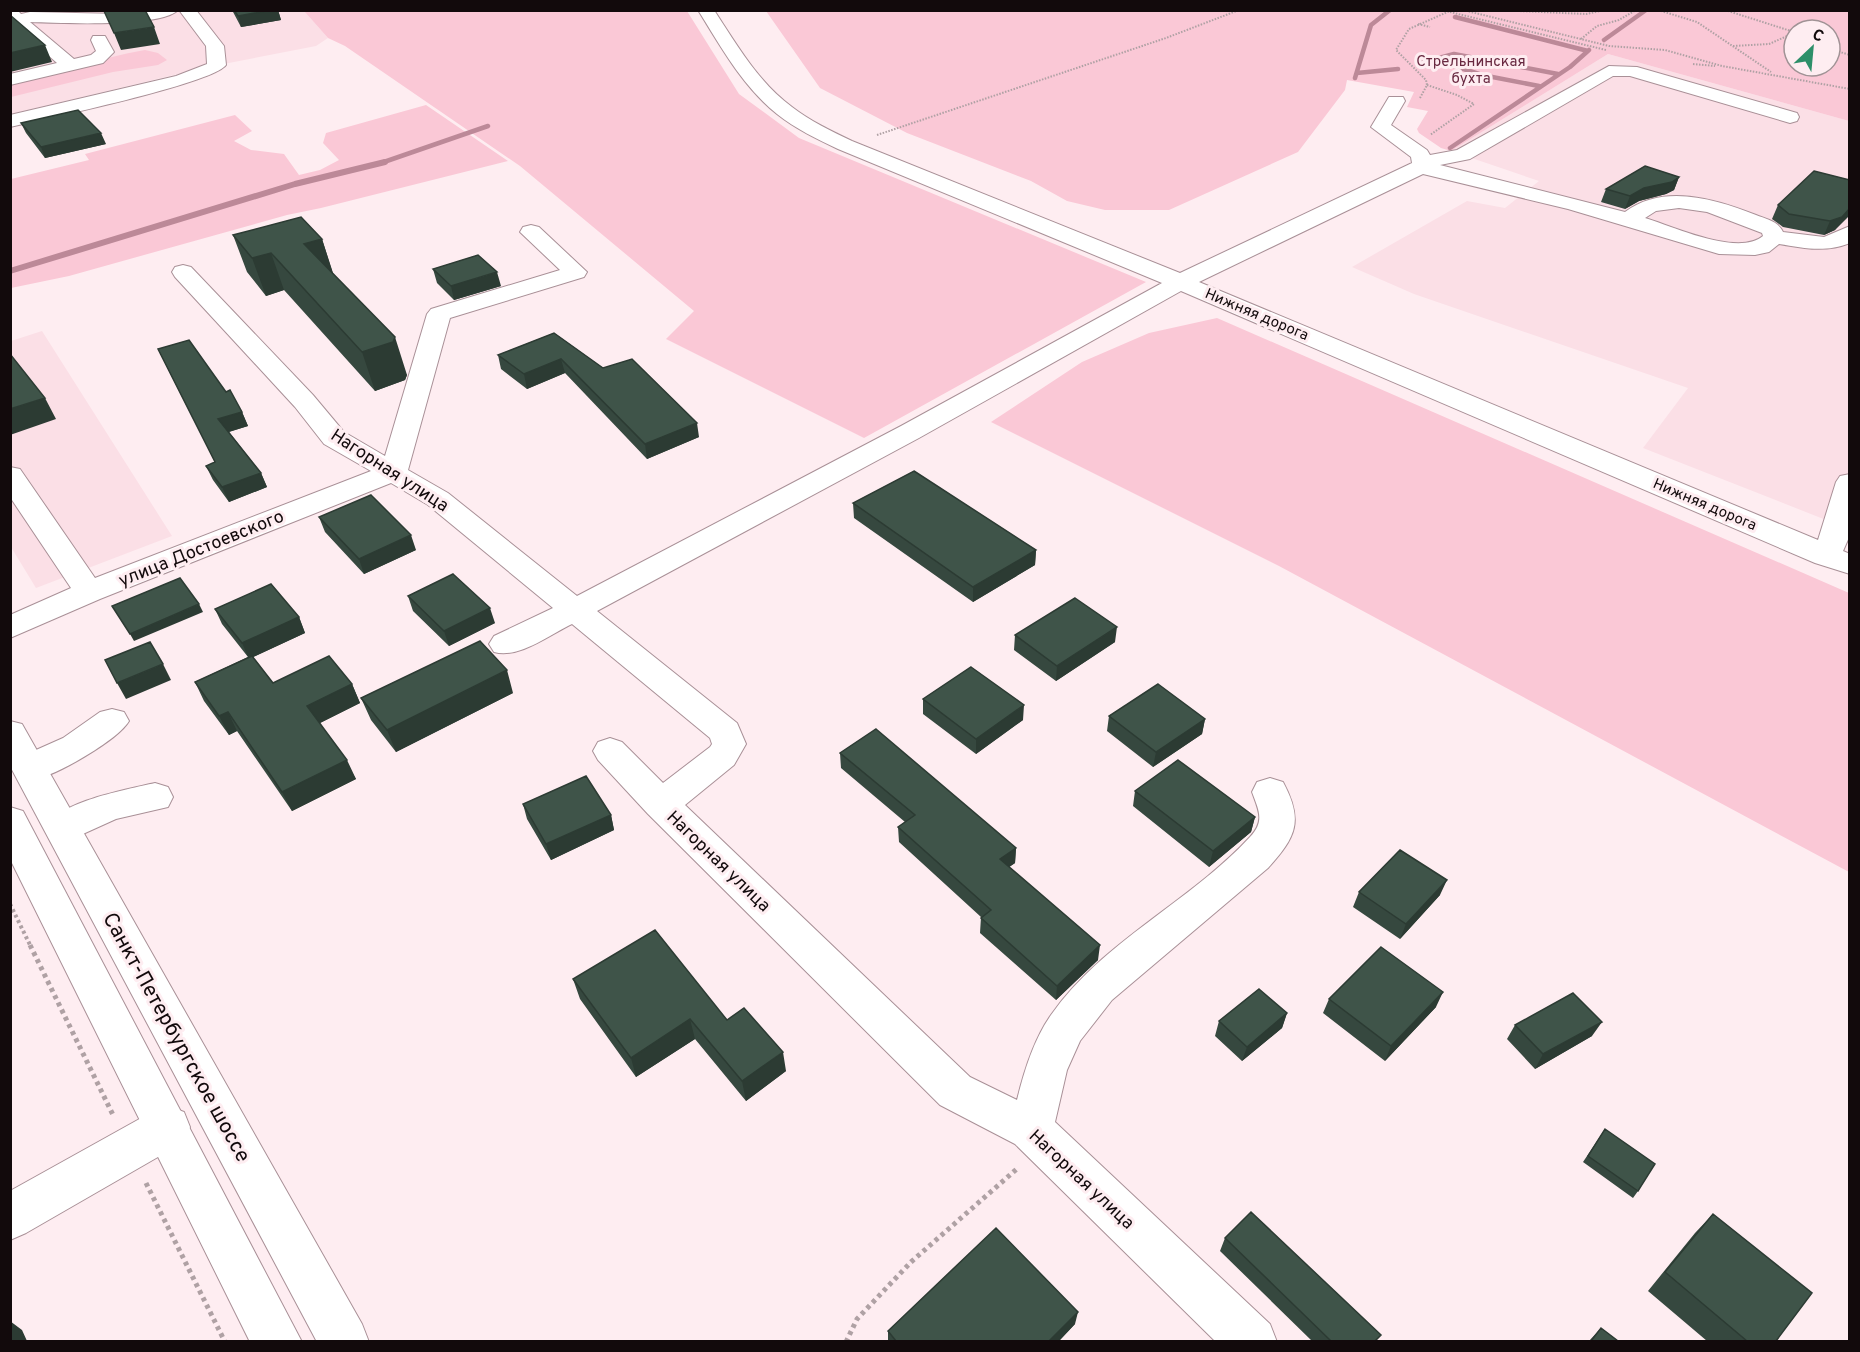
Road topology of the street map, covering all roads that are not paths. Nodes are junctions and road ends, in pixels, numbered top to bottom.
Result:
1 (170, 10) edge
2 (187, 10) edge
3 (706, 10) edge
4 (13, 18) edge
5 (99, 40) dead end
6 (71, 66) junction
7 (10, 80) edge
8 (1406, 103) road end
9 (1790, 117) dead end
10 (10, 122) edge
11 (1422, 157) junction
12 (1629, 220) junction
13 (531, 232) dead end
14 (1850, 232) edge
15 (1774, 237) junction
16 (183, 272) dead end
17 (1180, 282) junction
18 (394, 472) junction
19 (10, 475) edge
20 (1850, 482) edge
21 (1838, 560) edge
22 (89, 592) junction
23 (573, 611) junction
24 (10, 628) edge
25 (505, 644) dead end
26 (112, 721) dead end
27 (20, 750) edge
28 (610, 751) dead end
29 (151, 787) dead end
30 (1270, 792) dead end
31 (661, 804) junction
32 (10, 821) edge
33 (63, 829) junction
34 (168, 1127) junction
35 (1039, 1136) junction
36 (10, 1217) edge
37 (277, 1341) edge
38 (344, 1341) edge
39 (1252, 1341) edge

1 - 4 street
2 - 10 street
3 - 17 street, Нижняя дорога
4 - 6 street
5 - 6 street
6 - 7 street
8 - 11 street
9 - 11 street
11 - 12 street
11 - 17 street
12 - 15 street
12 - 15 street
13 - 18 street
14 - 15 street
16 - 18 street, Нагорная улица
17 - 21 street, Нижняя дорога
17 - 23 street
18 - 22 street, улица Достоевского
18 - 23 street, Нагорная улица
19 - 22 street
20 - 21 street
22 - 24 street, улица Достоевского
23 - 25 street
23 - 31 street, Нагорная улица
26 - 27 street
27 - 33 street, Санкт-Петербургское шоссе
28 - 31 street
29 - 33 street
30 - 35 street
31 - 35 street, Нагорная улица
32 - 34 street
33 - 38 street, Санкт-Петербургское шоссе
34 - 36 street
34 - 37 street
35 - 39 street, Нагорная улица

